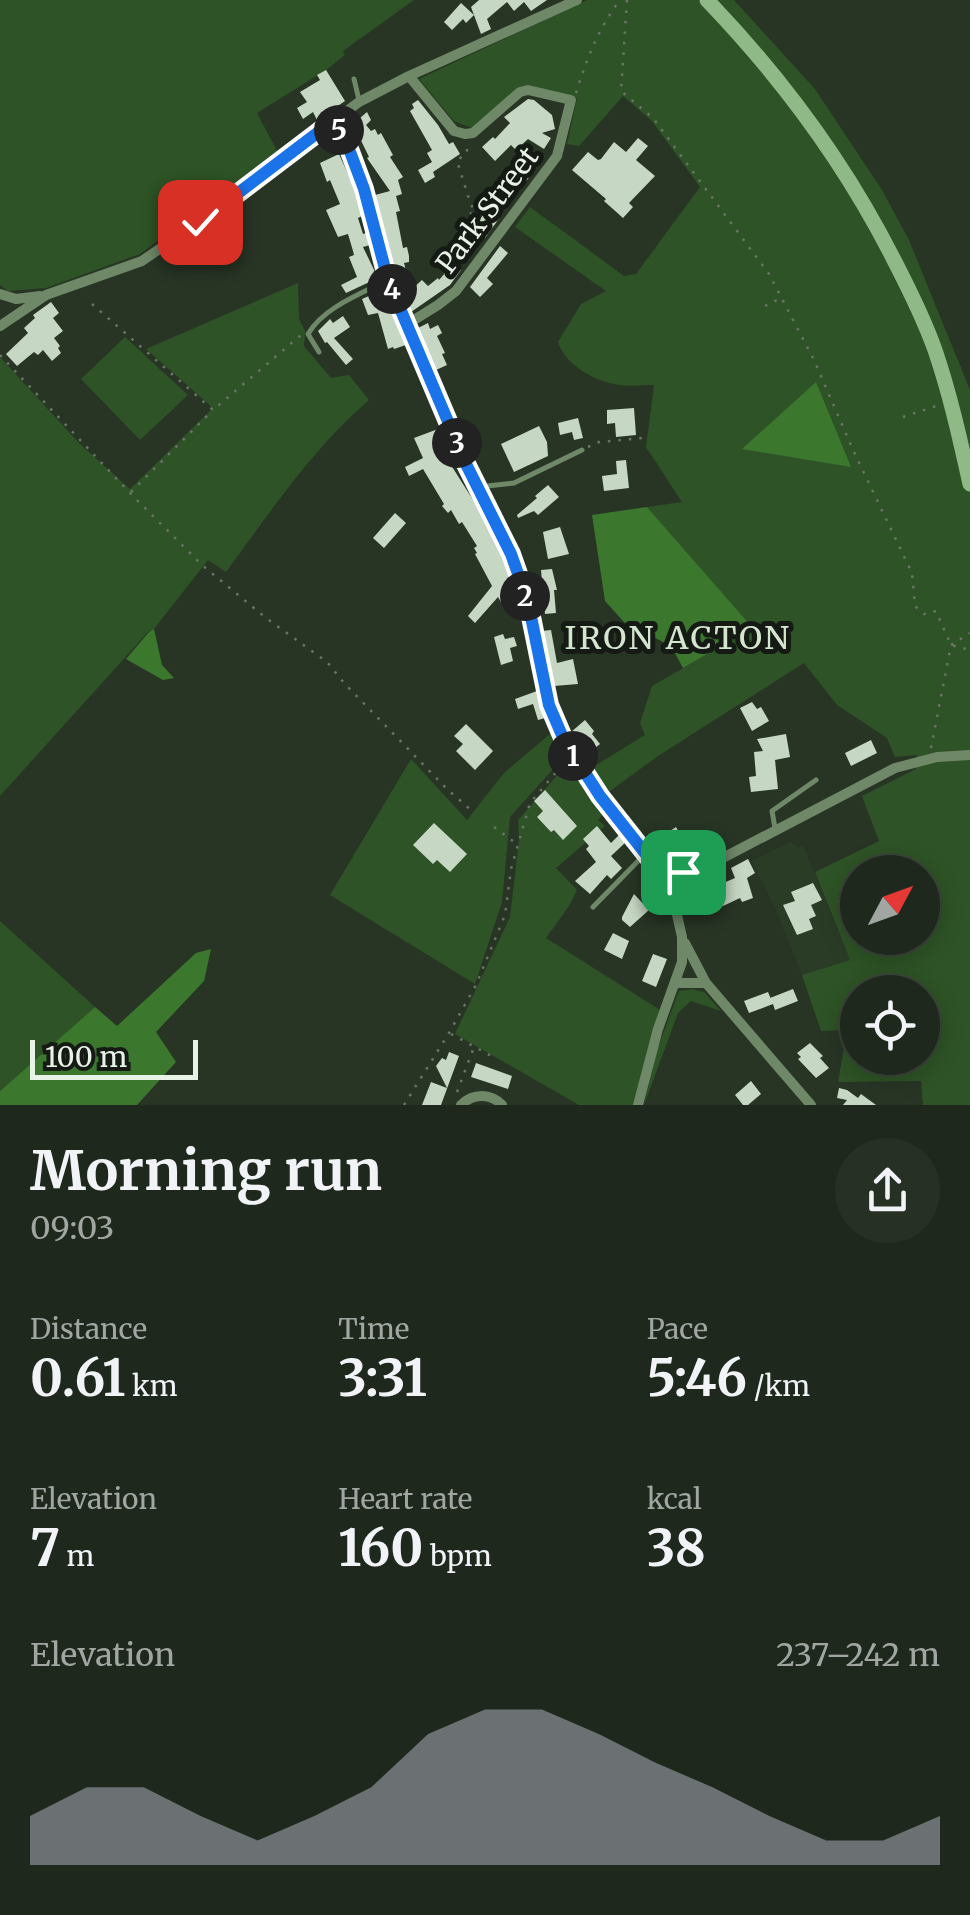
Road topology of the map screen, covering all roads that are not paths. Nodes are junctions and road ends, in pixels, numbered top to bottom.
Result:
1 (577, 0) edge
2 (707, 0) edge
3 (410, 76) junction
4 (354, 79) dead end
5 (359, 102) junction
6 (333, 121) junction
7 (388, 280) junction
8 (0, 294) edge
9 (46, 296) junction
10 (406, 324) junction
11 (0, 326) edge
12 (318, 352) dead end
13 (582, 450) road end
14 (970, 484) edge
15 (477, 488) junction
16 (970, 755) edge
17 (816, 780) dead end
18 (776, 830) junction
19 (646, 854) junction
20 (660, 872) junction
21 (683, 872) junction
22 (675, 906) junction
23 (594, 907) dead end
24 (682, 937) junction
25 (674, 982) junction
26 (706, 983) junction
27 (458, 1102) edge
28 (502, 1105) edge
29 (638, 1105) edge
30 (812, 1105) edge

1 - 3 street
2 - 14 main road
3 - 5 street
3 - 10 street, Park Street
4 - 5 lane
5 - 6 street
6 - 7 street
6 - 9 street
7 - 10 street
7 - 12 lane
8 - 9 street
9 - 11 street
10 - 15 street
13 - 15 lane
15 - 19 street
16 - 18 street
17 - 18 lane
18 - 21 street
19 - 20 street
19 - 23 lane
20 - 21 street
20 - 22 street
21 - 22 street
22 - 24 street
24 - 25 street
24 - 26 street
25 - 26 street
25 - 29 street
26 - 30 street
27 - 28 street

